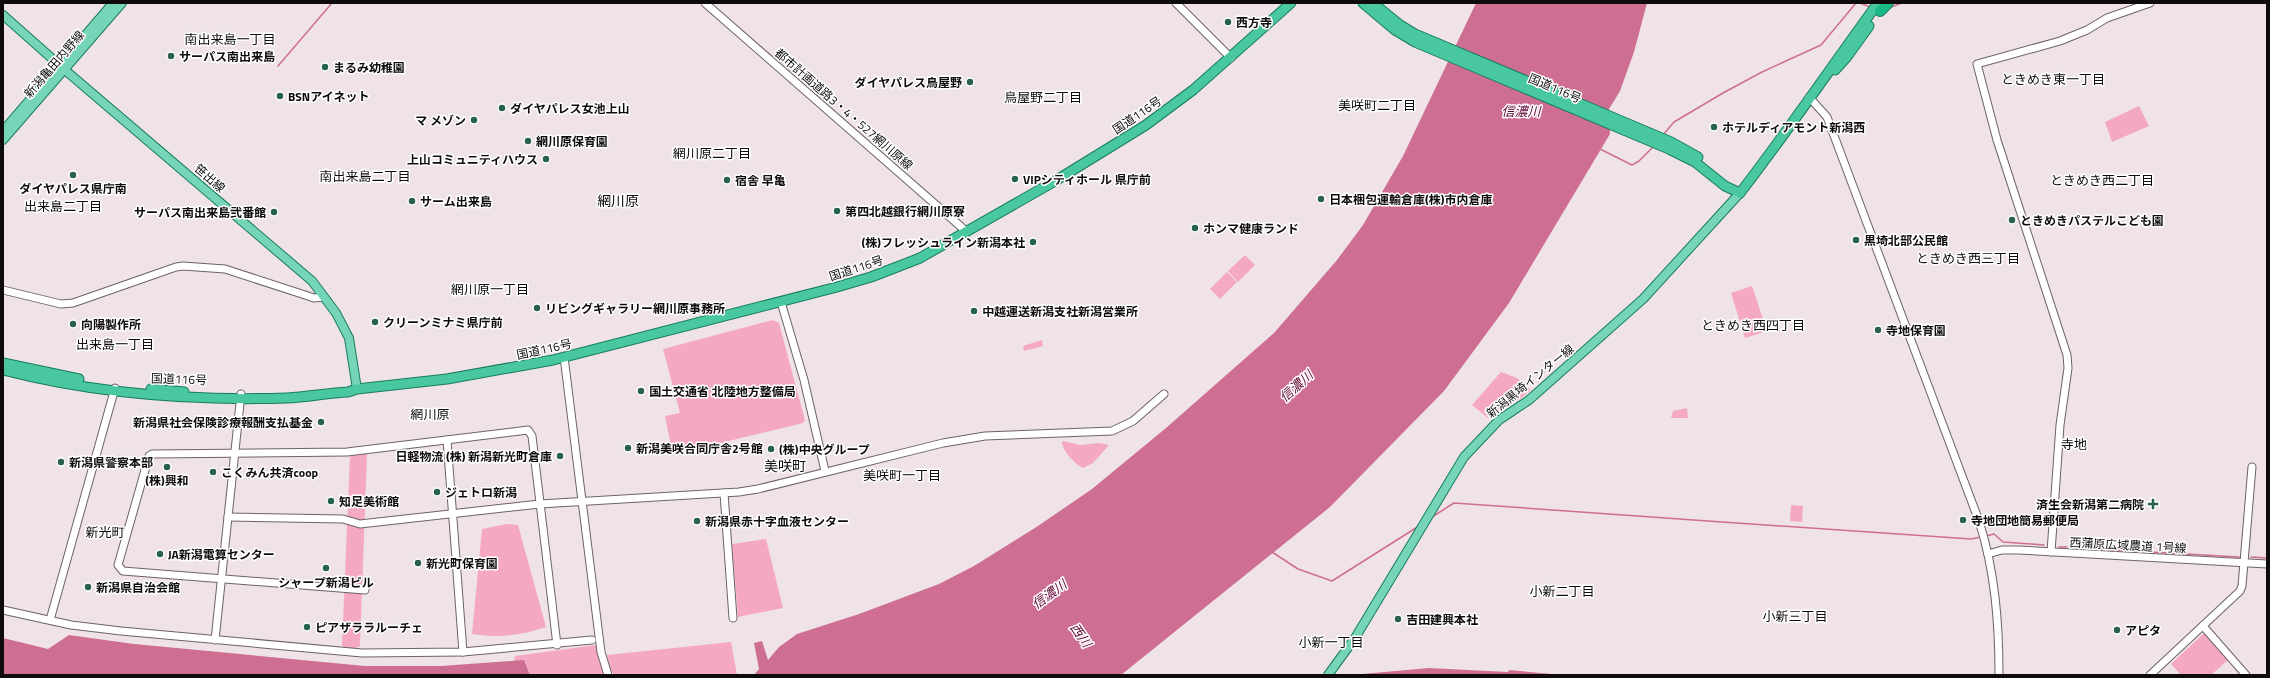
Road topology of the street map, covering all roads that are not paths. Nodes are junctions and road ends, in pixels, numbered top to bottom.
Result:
1 (113, 3) edge
2 (122, 3) edge
3 (705, 3) edge
4 (1176, 3) edge
5 (1291, 3) edge
6 (1363, 3) edge
7 (1373, 3) edge
8 (2150, 3) edge
9 (1878, 5) edge
10 (3, 15) edge
11 (1397, 28) junction
12 (1231, 58) junction
13 (62, 68) junction
14 (1809, 97) junction
15 (3, 131) edge
16 (3, 140) edge
17 (1740, 193) junction
18 (967, 232) junction
19 (3, 290) edge
20 (324, 297) junction
21 (781, 302) junction
22 (564, 357) junction
23 (3, 363) edge
24 (3, 370) edge
25 (356, 389) junction
26 (114, 390) junction
27 (1164, 394) dead end
28 (241, 396) junction
29 (447, 440) junction
30 (235, 453) junction
31 (2252, 467) dead end
32 (826, 471) junction
33 (724, 493) junction
34 (581, 501) junction
35 (540, 504) junction
36 (453, 514) junction
37 (228, 517) junction
38 (2051, 552) junction
39 (1988, 554) junction
40 (2244, 563) junction
41 (2267, 564) edge
42 (221, 578) junction
43 (365, 590) dead end
44 (3, 610) edge
45 (733, 618) dead end
46 (50, 620) junction
47 (2203, 626) junction
48 (214, 640) junction
49 (592, 640) dead end
50 (557, 645) junction
51 (463, 652) junction
52 (1330, 673) edge
53 (608, 675) edge
54 (1999, 675) edge
55 (2150, 675) edge
56 (2246, 675) edge

1 - 13 main road, 新潟亀田内野線
2 - 13 main road, 新潟亀田内野線
3 - 18 street, 都市計画道路3・4・527網川原線
4 - 12 street
5 - 12 highway, 国道116号
6 - 11 highway, 国道116号
7 - 11 highway, 国道116号
8 - 38 street
9 - 14 highway
9 - 14 highway
10 - 13 main road, 笹出線
11 - 17 highway, 国道116号
12 - 18 highway, 国道116号
13 - 15 main road, 新潟亀田内野線
13 - 16 main road, 新潟亀田内野線
13 - 20 main road, 笹出線
14 - 17 highway
14 - 39 street
17 - 52 main road, 新潟黒埼インター線
18 - 21 highway, 国道116号
19 - 20 street
20 - 25 main road, 笹出線
21 - 22 highway, 国道116号
21 - 32 street
22 - 25 highway, 国道116号
22 - 34 street
23 - 26 highway, 国道116号
24 - 26 highway, 国道116号
25 - 28 highway, 国道116号
26 - 28 highway, 国道116号
26 - 46 street
27 - 32 street
28 - 30 street
29 - 30 street
29 - 35 street
29 - 36 street
30 - 37 street
30 - 42 street
31 - 40 street
32 - 33 street
33 - 34 street
33 - 45 street
34 - 35 street
34 - 53 street
35 - 36 street
35 - 50 street
36 - 37 street
36 - 51 street
37 - 42 street
38 - 39 street, 西蒲原広域農道 1号線
38 - 40 street, 西蒲原広域農道 1号線
39 - 54 street
40 - 41 street, 西蒲原広域農道 1号線
40 - 47 street
42 - 43 street
42 - 48 street
44 - 46 street
46 - 48 street
47 - 55 street
47 - 56 street
48 - 51 street
49 - 50 street
50 - 51 street

